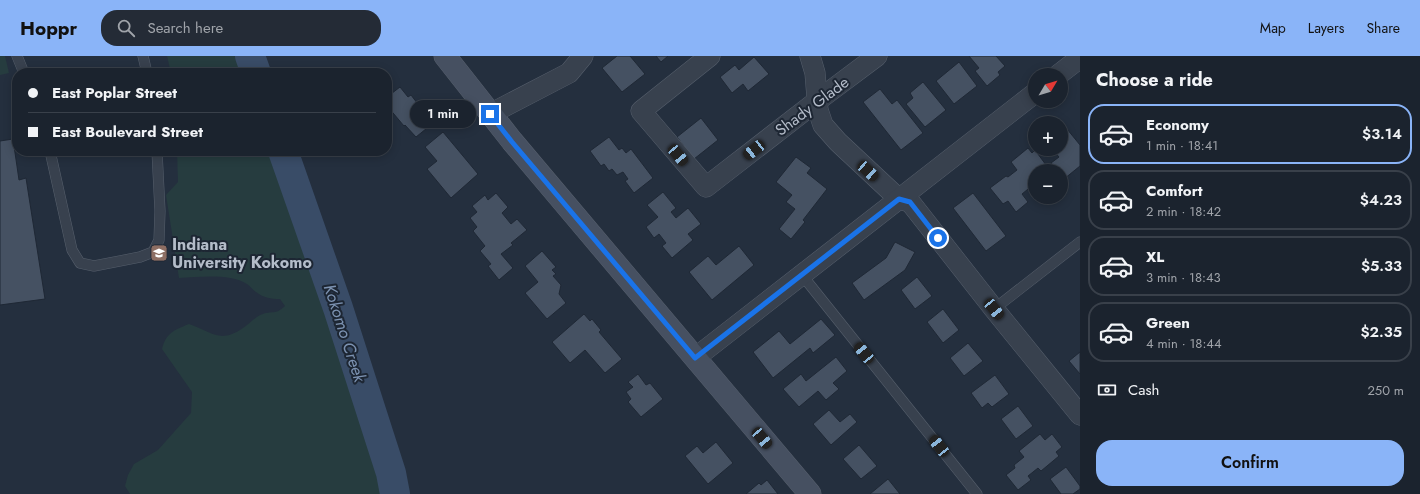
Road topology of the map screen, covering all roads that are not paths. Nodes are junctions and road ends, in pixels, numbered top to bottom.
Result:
1 (17, 56) edge
2 (143, 56) edge
3 (445, 56) edge
4 (583, 56) edge
5 (710, 56) edge
6 (810, 56) edge
7 (878, 56) edge
8 (1080, 58) edge
9 (22, 68) edge
10 (146, 68) edge
11 (1067, 68) edge
12 (1028, 98) edge
13 (817, 101) junction
14 (490, 114) junction
15 (51, 156) edge
16 (157, 156) edge
17 (899, 199) junction
18 (1080, 242) edge
19 (802, 275) junction
20 (994, 309) junction
21 (695, 358) junction
22 (1080, 415) edge
23 (810, 494) edge
24 (977, 494) edge

1 - 9 lane
2 - 10 lane
3 - 14 main road
4 - 14 street
5 - 13 street, Shady Glade
6 - 13 street
7 - 13 street, Shady Glade
8 - 11 street
12 - 17 street
13 - 17 street
14 - 21 main road
15 - 16 lane
17 - 19 street
17 - 20 street
18 - 20 lane
19 - 21 street
19 - 24 lane
20 - 22 street
21 - 23 main road

